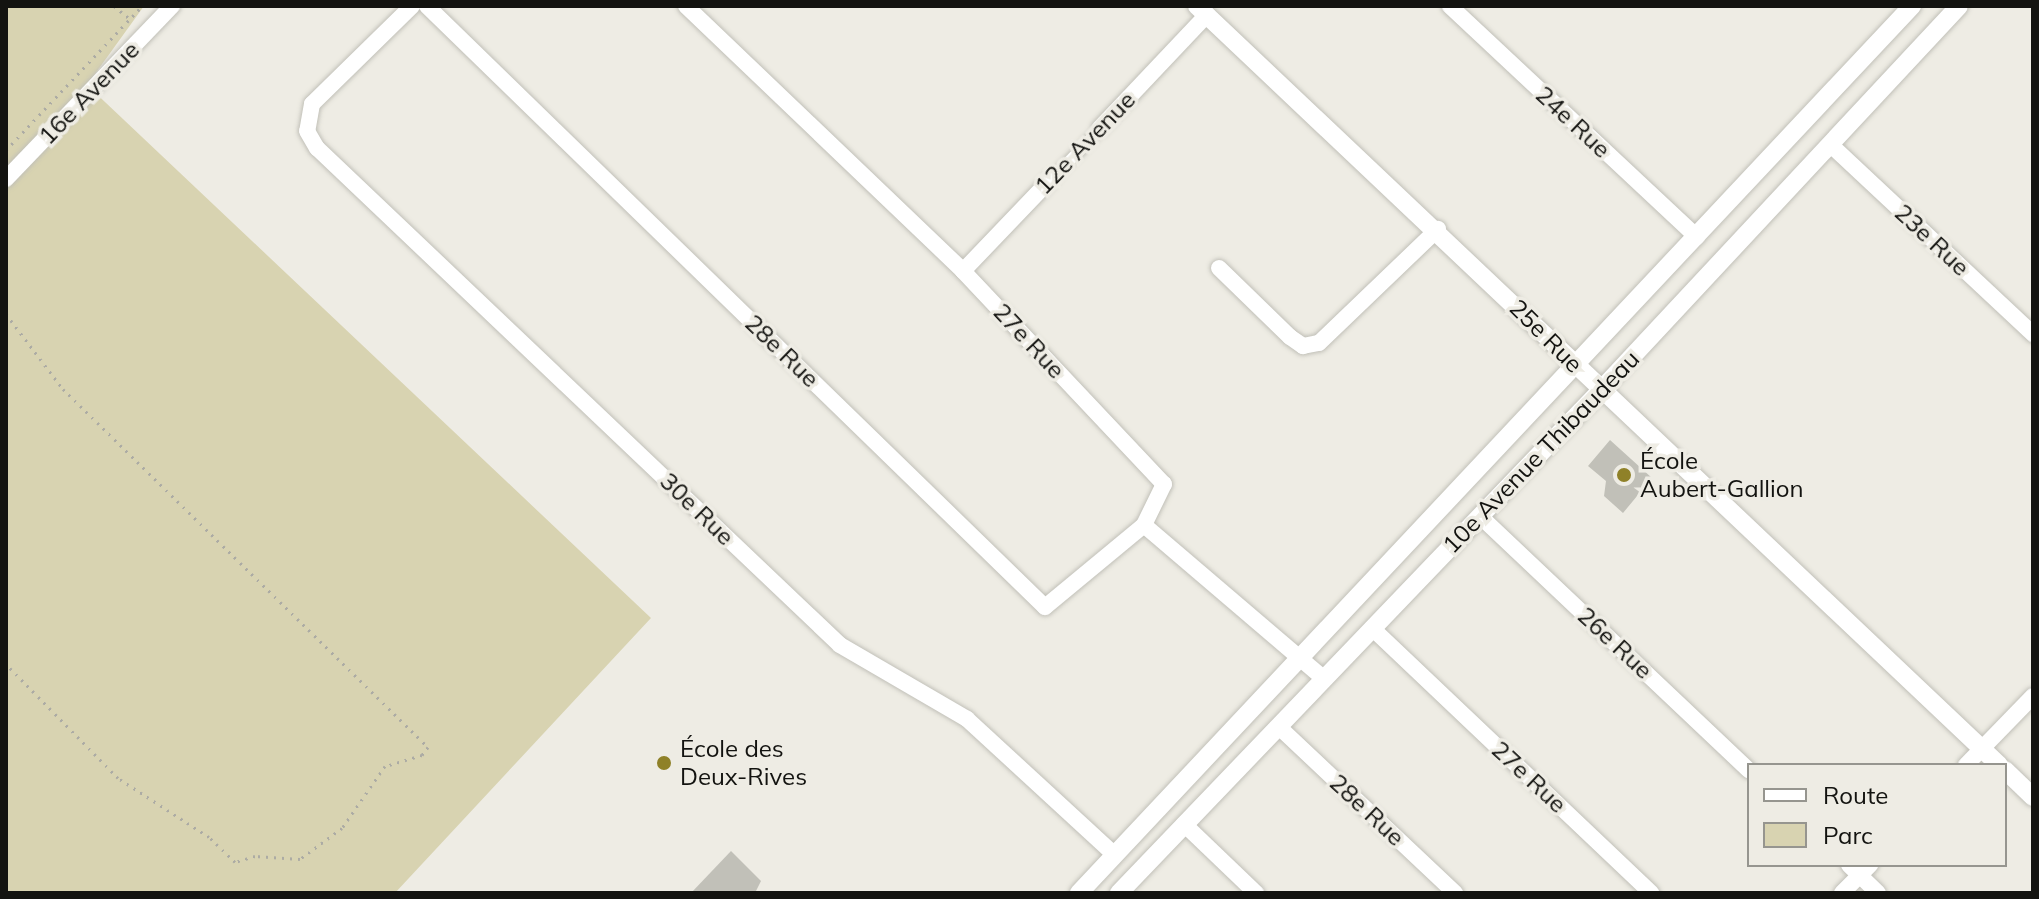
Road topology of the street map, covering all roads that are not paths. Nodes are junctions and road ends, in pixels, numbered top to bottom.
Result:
1 (172, 6) edge
2 (412, 6) edge
3 (427, 6) edge
4 (686, 6) edge
5 (1450, 6) edge
6 (1912, 6) edge
7 (1959, 6) edge
8 (1202, 11) edge
9 (1100, 128) joint
10 (1831, 145) junction
11 (6, 179) edge
12 (1051, 179) joint
13 (1438, 229) junction
14 (1697, 237) junction
15 (1219, 268) dead end
16 (963, 271) junction
17 (2033, 334) edge
18 (1577, 367) junction
19 (1600, 391) junction
20 (1480, 516) junction
21 (1144, 525) junction
22 (1372, 628) junction
23 (1301, 659) junction
24 (1324, 679) junction
25 (2033, 696) edge
26 (1279, 727) junction
27 (1982, 749) junction
28 (1968, 763) edge
29 (1997, 763) edge
30 (1747, 768) edge
31 (2007, 772) edge
32 (2033, 797) edge
33 (1184, 824) junction
34 (1114, 854) junction
35 (1859, 868) edge
36 (1079, 893) edge
37 (1119, 893) edge
38 (1256, 893) edge
39 (1455, 893) edge
40 (1651, 893) edge
41 (1842, 893) edge
42 (1878, 893) edge

1 - 11 street, 16e Avenue
2 - 34 street, 30e Rue
3 - 21 street, 28e Rue
4 - 16 street, 27e Rue
5 - 14 street, 24e Rue
6 - 14 street, 10e Avenue Thibaudeau
7 - 10 street, 10e Avenue Thibaudeau
8 - 9 street, 12e Avenue
8 - 13 street, 25e Rue
9 - 12 street, 12e Avenue
10 - 17 street, 23e Rue
10 - 19 street, 10e Avenue Thibaudeau
12 - 16 street, 12e Avenue
13 - 15 street
13 - 18 street, 25e Rue
14 - 18 street, 10e Avenue Thibaudeau
16 - 21 street, 27e Rue
18 - 19 street, 25e Rue
18 - 23 street, 10e Avenue Thibaudeau
19 - 20 street, 10e Avenue Thibaudeau
19 - 27 street, 25e Rue
20 - 22 street, 10e Avenue Thibaudeau
20 - 30 street, 26e Rue
21 - 23 street
22 - 24 street, 10e Avenue Thibaudeau
22 - 40 street, 27e Rue
23 - 24 street
23 - 34 street, 10e Avenue Thibaudeau
24 - 26 street, 10e Avenue Thibaudeau
25 - 27 street
26 - 33 street, 10e Avenue Thibaudeau
26 - 39 street, 28e Rue
27 - 28 street
27 - 29 street, 25e Rue
31 - 32 street
33 - 37 street, 10e Avenue Thibaudeau
33 - 38 street
34 - 36 street, 10e Avenue Thibaudeau
35 - 41 street
35 - 42 street

